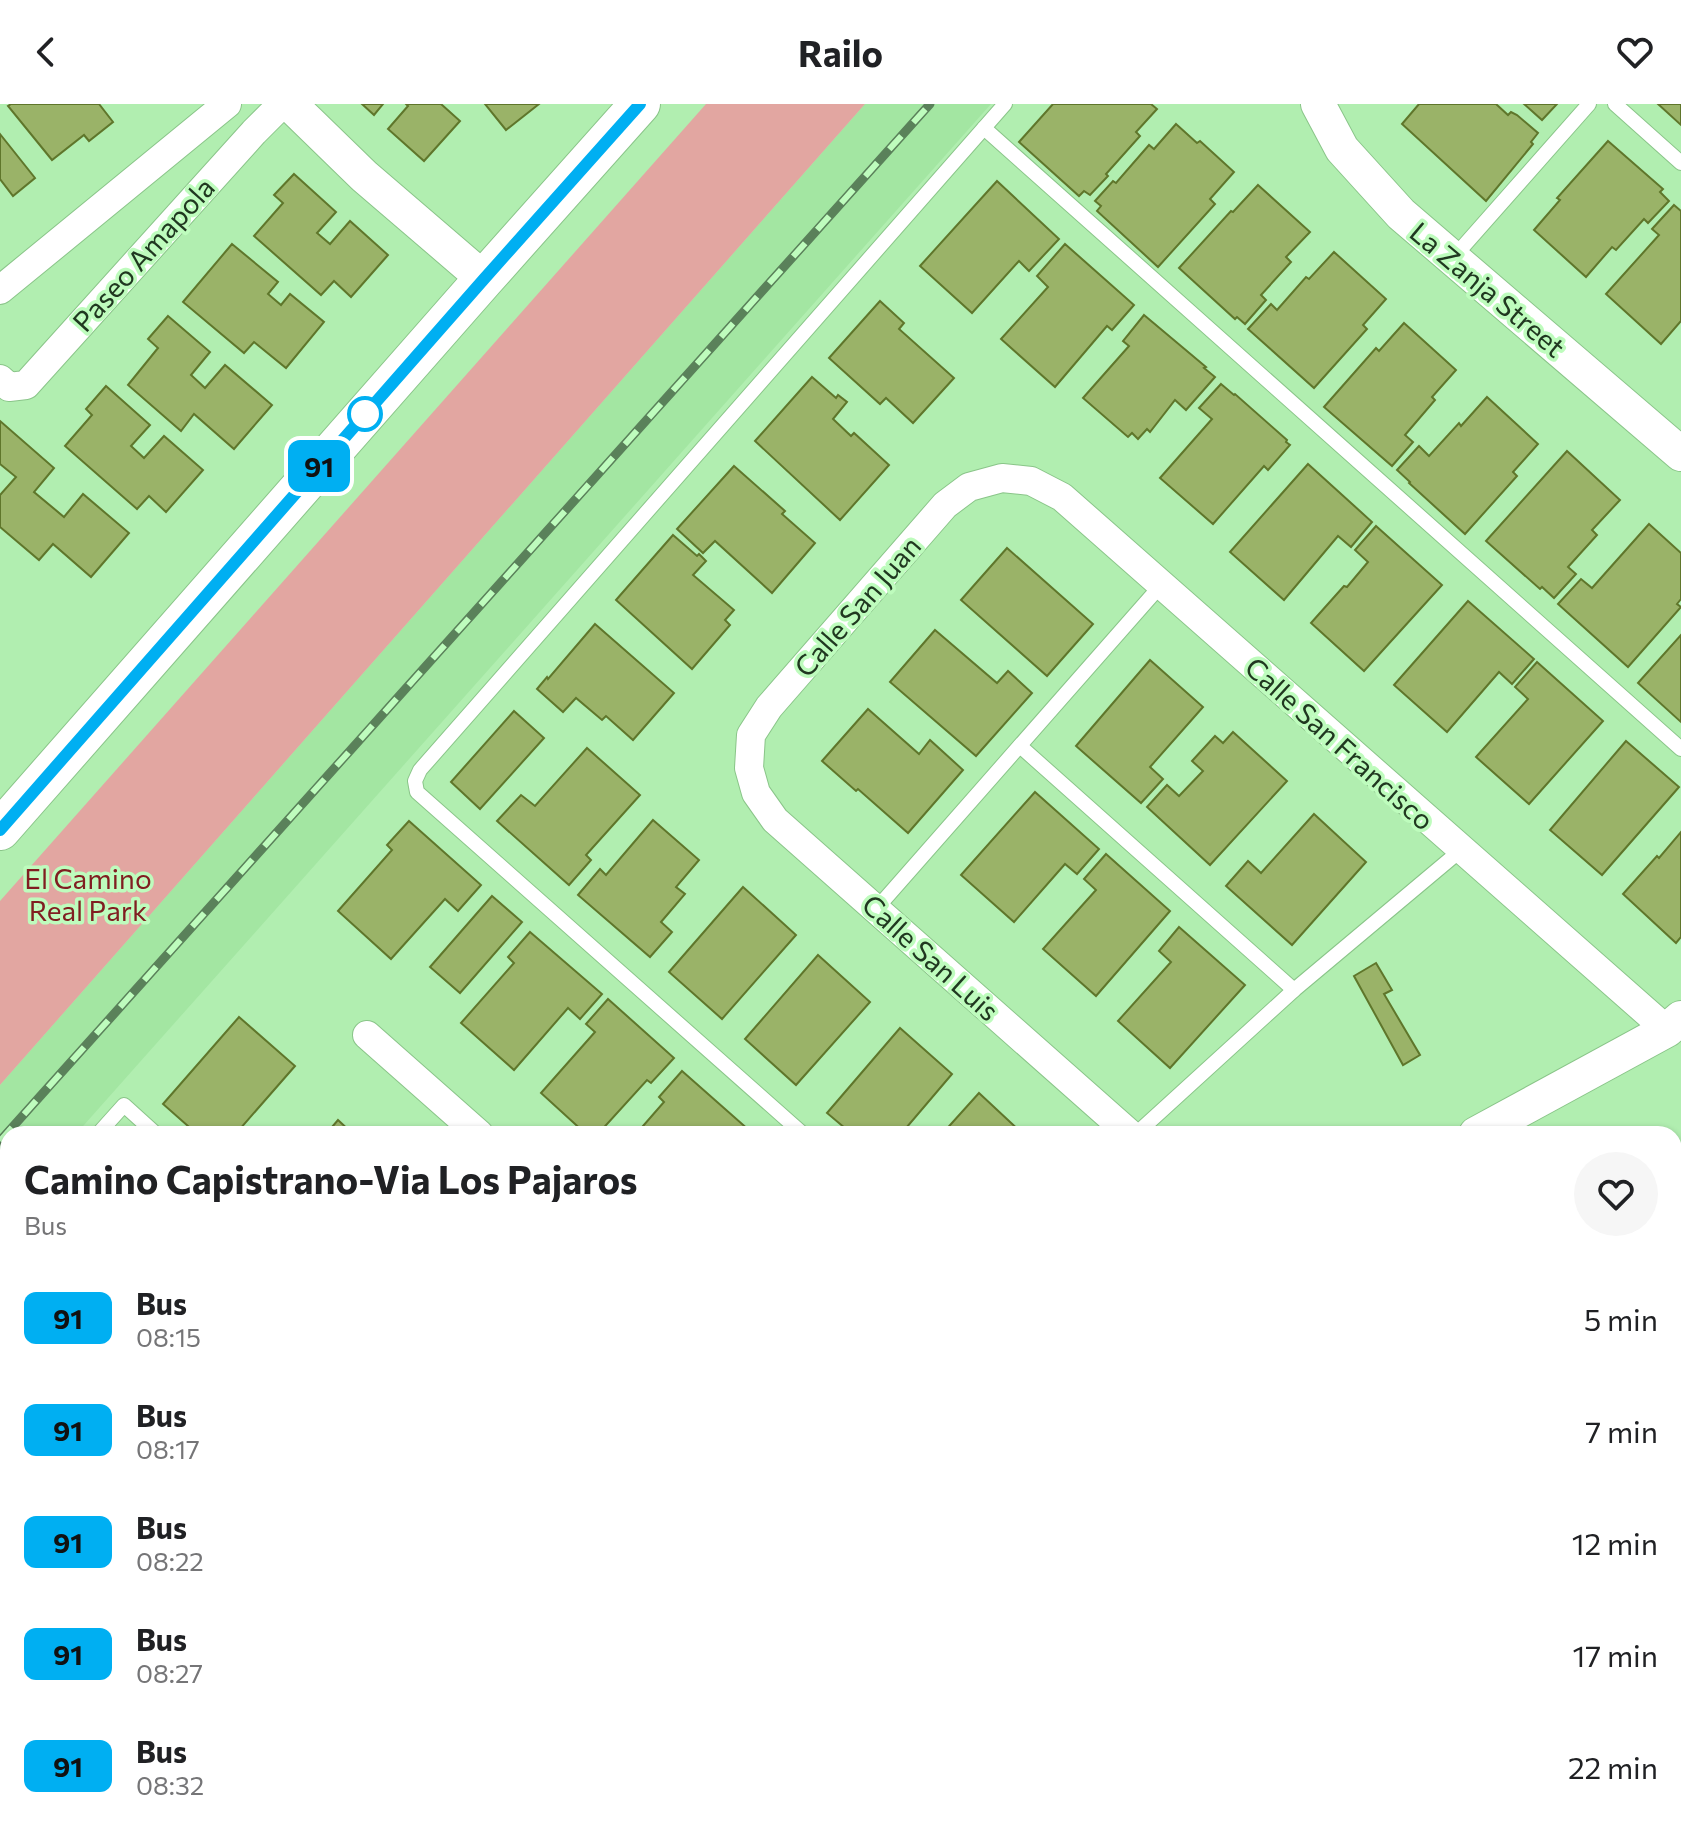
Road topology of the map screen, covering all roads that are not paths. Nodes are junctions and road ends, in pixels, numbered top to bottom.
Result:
1 (227, 104) edge
2 (282, 104) edge
3 (290, 104) edge
4 (640, 104) edge
5 (1005, 104) edge
6 (1318, 104) edge
7 (1589, 104) edge
8 (1615, 104) edge
9 (984, 128) junction
10 (1681, 163) edge
11 (1453, 259) junction
12 (484, 279) junction
13 (0, 290) edge
14 (0, 379) edge
15 (1681, 454) edge
16 (1002, 478) joint
17 (1162, 584) junction
18 (1020, 746) junction
19 (1681, 749) edge
20 (749, 768) joint
21 (0, 830) edge
22 (1461, 850) junction
23 (877, 908) junction
24 (1294, 990) junction
25 (1674, 1024) edge
26 (367, 1035) dead end
27 (105, 1126) edge
28 (147, 1126) edge
29 (470, 1126) edge
30 (794, 1126) edge
31 (1124, 1126) edge
32 (1142, 1126) edge
33 (1490, 1126) edge

1 - 13 street, Paseo Amapola
2 - 14 street, Paseo Amapola
3 - 12 street
4 - 12 main road
5 - 9 lane
6 - 11 street, La Zanja Street
7 - 11 lane
8 - 10 lane
9 - 19 lane
9 - 30 lane
11 - 15 street, La Zanja Street
12 - 21 main road
16 - 17 street, Calle San Francisco
16 - 20 street, Calle San Juan
17 - 18 lane
17 - 22 street, Calle San Francisco
18 - 23 lane
18 - 24 lane
20 - 23 street, Calle San Luis
22 - 24 lane
22 - 25 street, Calle San Francisco
23 - 31 street, Calle San Luis
24 - 32 lane
25 - 33 street
26 - 29 street
27 - 28 lane

